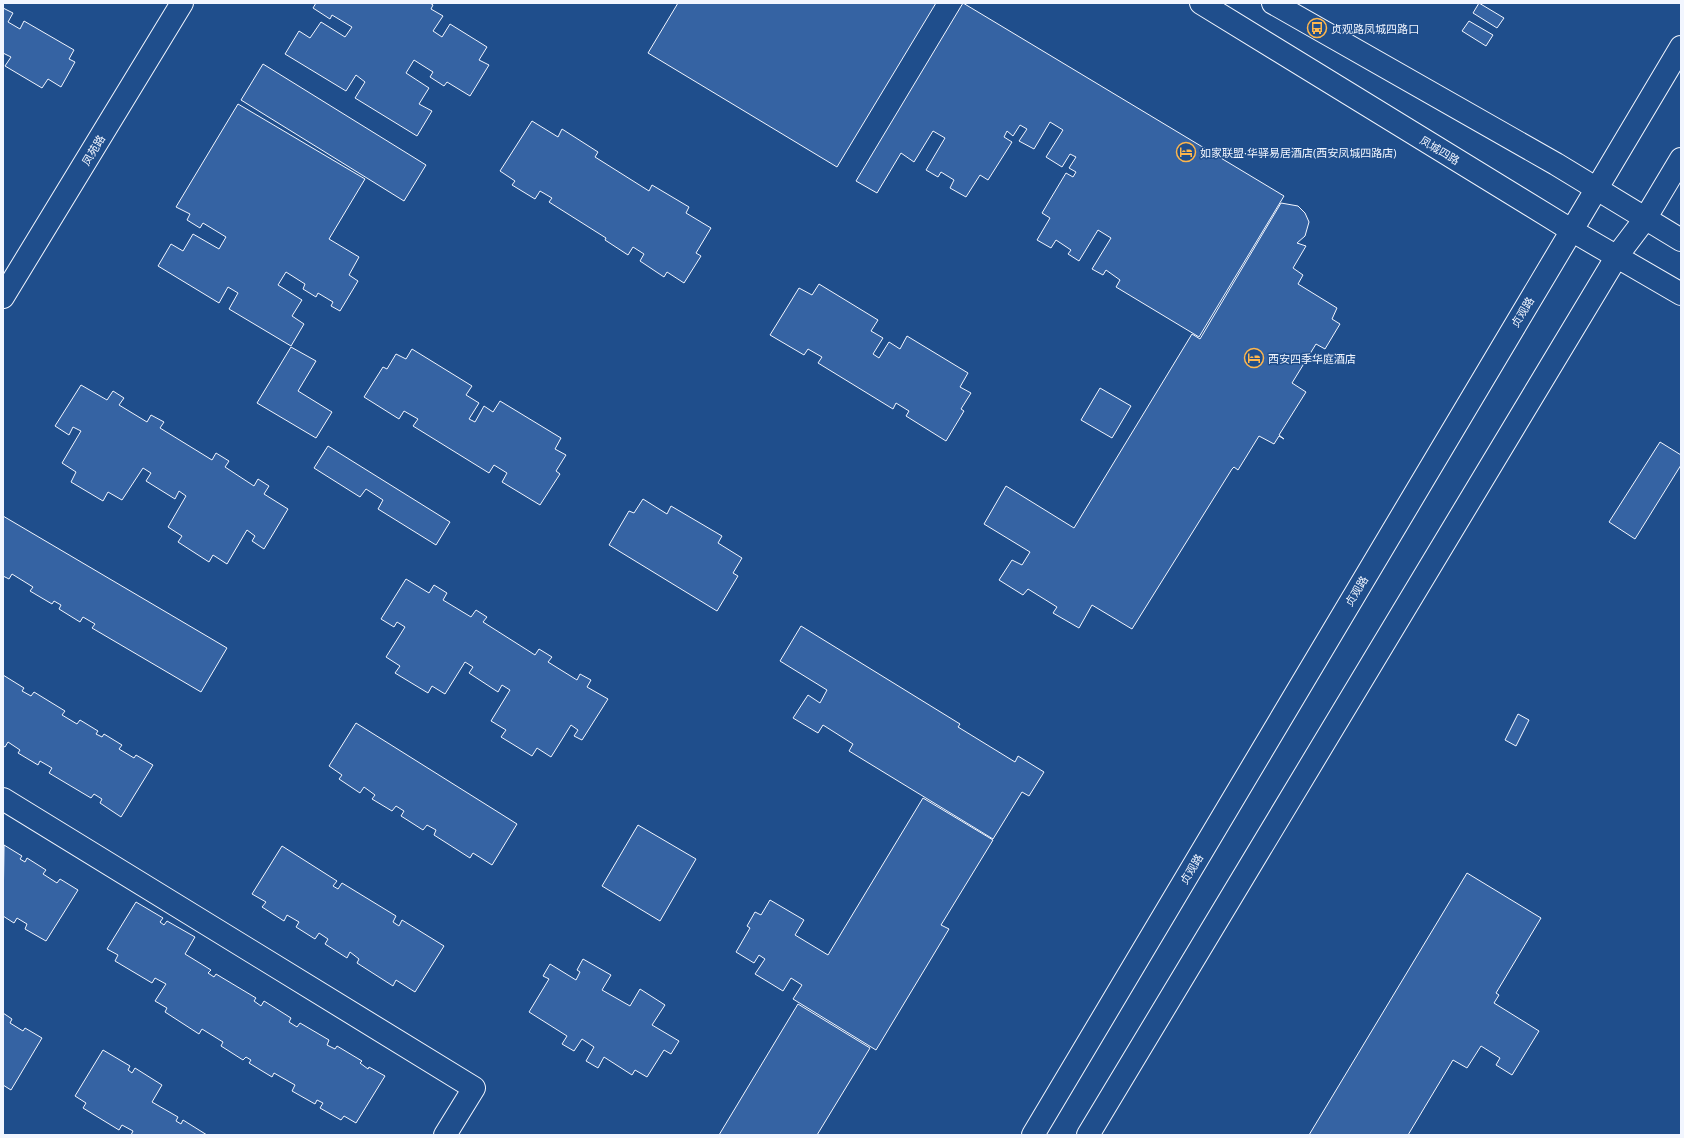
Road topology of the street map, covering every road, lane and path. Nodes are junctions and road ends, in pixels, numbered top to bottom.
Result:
1 (182, 3) edge
2 (1201, 3) edge
3 (1273, 3) edge
4 (1681, 47) edge
5 (1681, 159) edge
6 (1597, 189) junction
7 (1645, 219) junction
8 (1571, 230) junction
9 (1681, 240) edge
10 (1618, 256) junction
11 (4, 294) edge
12 (1681, 294) edge
13 (3, 799) edge
14 (445, 1135) edge
15 (1033, 1135) edge
16 (1088, 1135) edge

1 - 11 main road, 凤苑路
2 - 8 main road, 凤城四路
3 - 6 main road
4 - 6 main road, 贞观路
5 - 7 main road
6 - 7 main road
6 - 8 main road, 贞观路
7 - 9 main road
7 - 10 main road
8 - 10 main road, 凤城四路
8 - 15 main road, 贞观路
10 - 12 main road, 凤城四路
10 - 16 main road
13 - 14 main road

